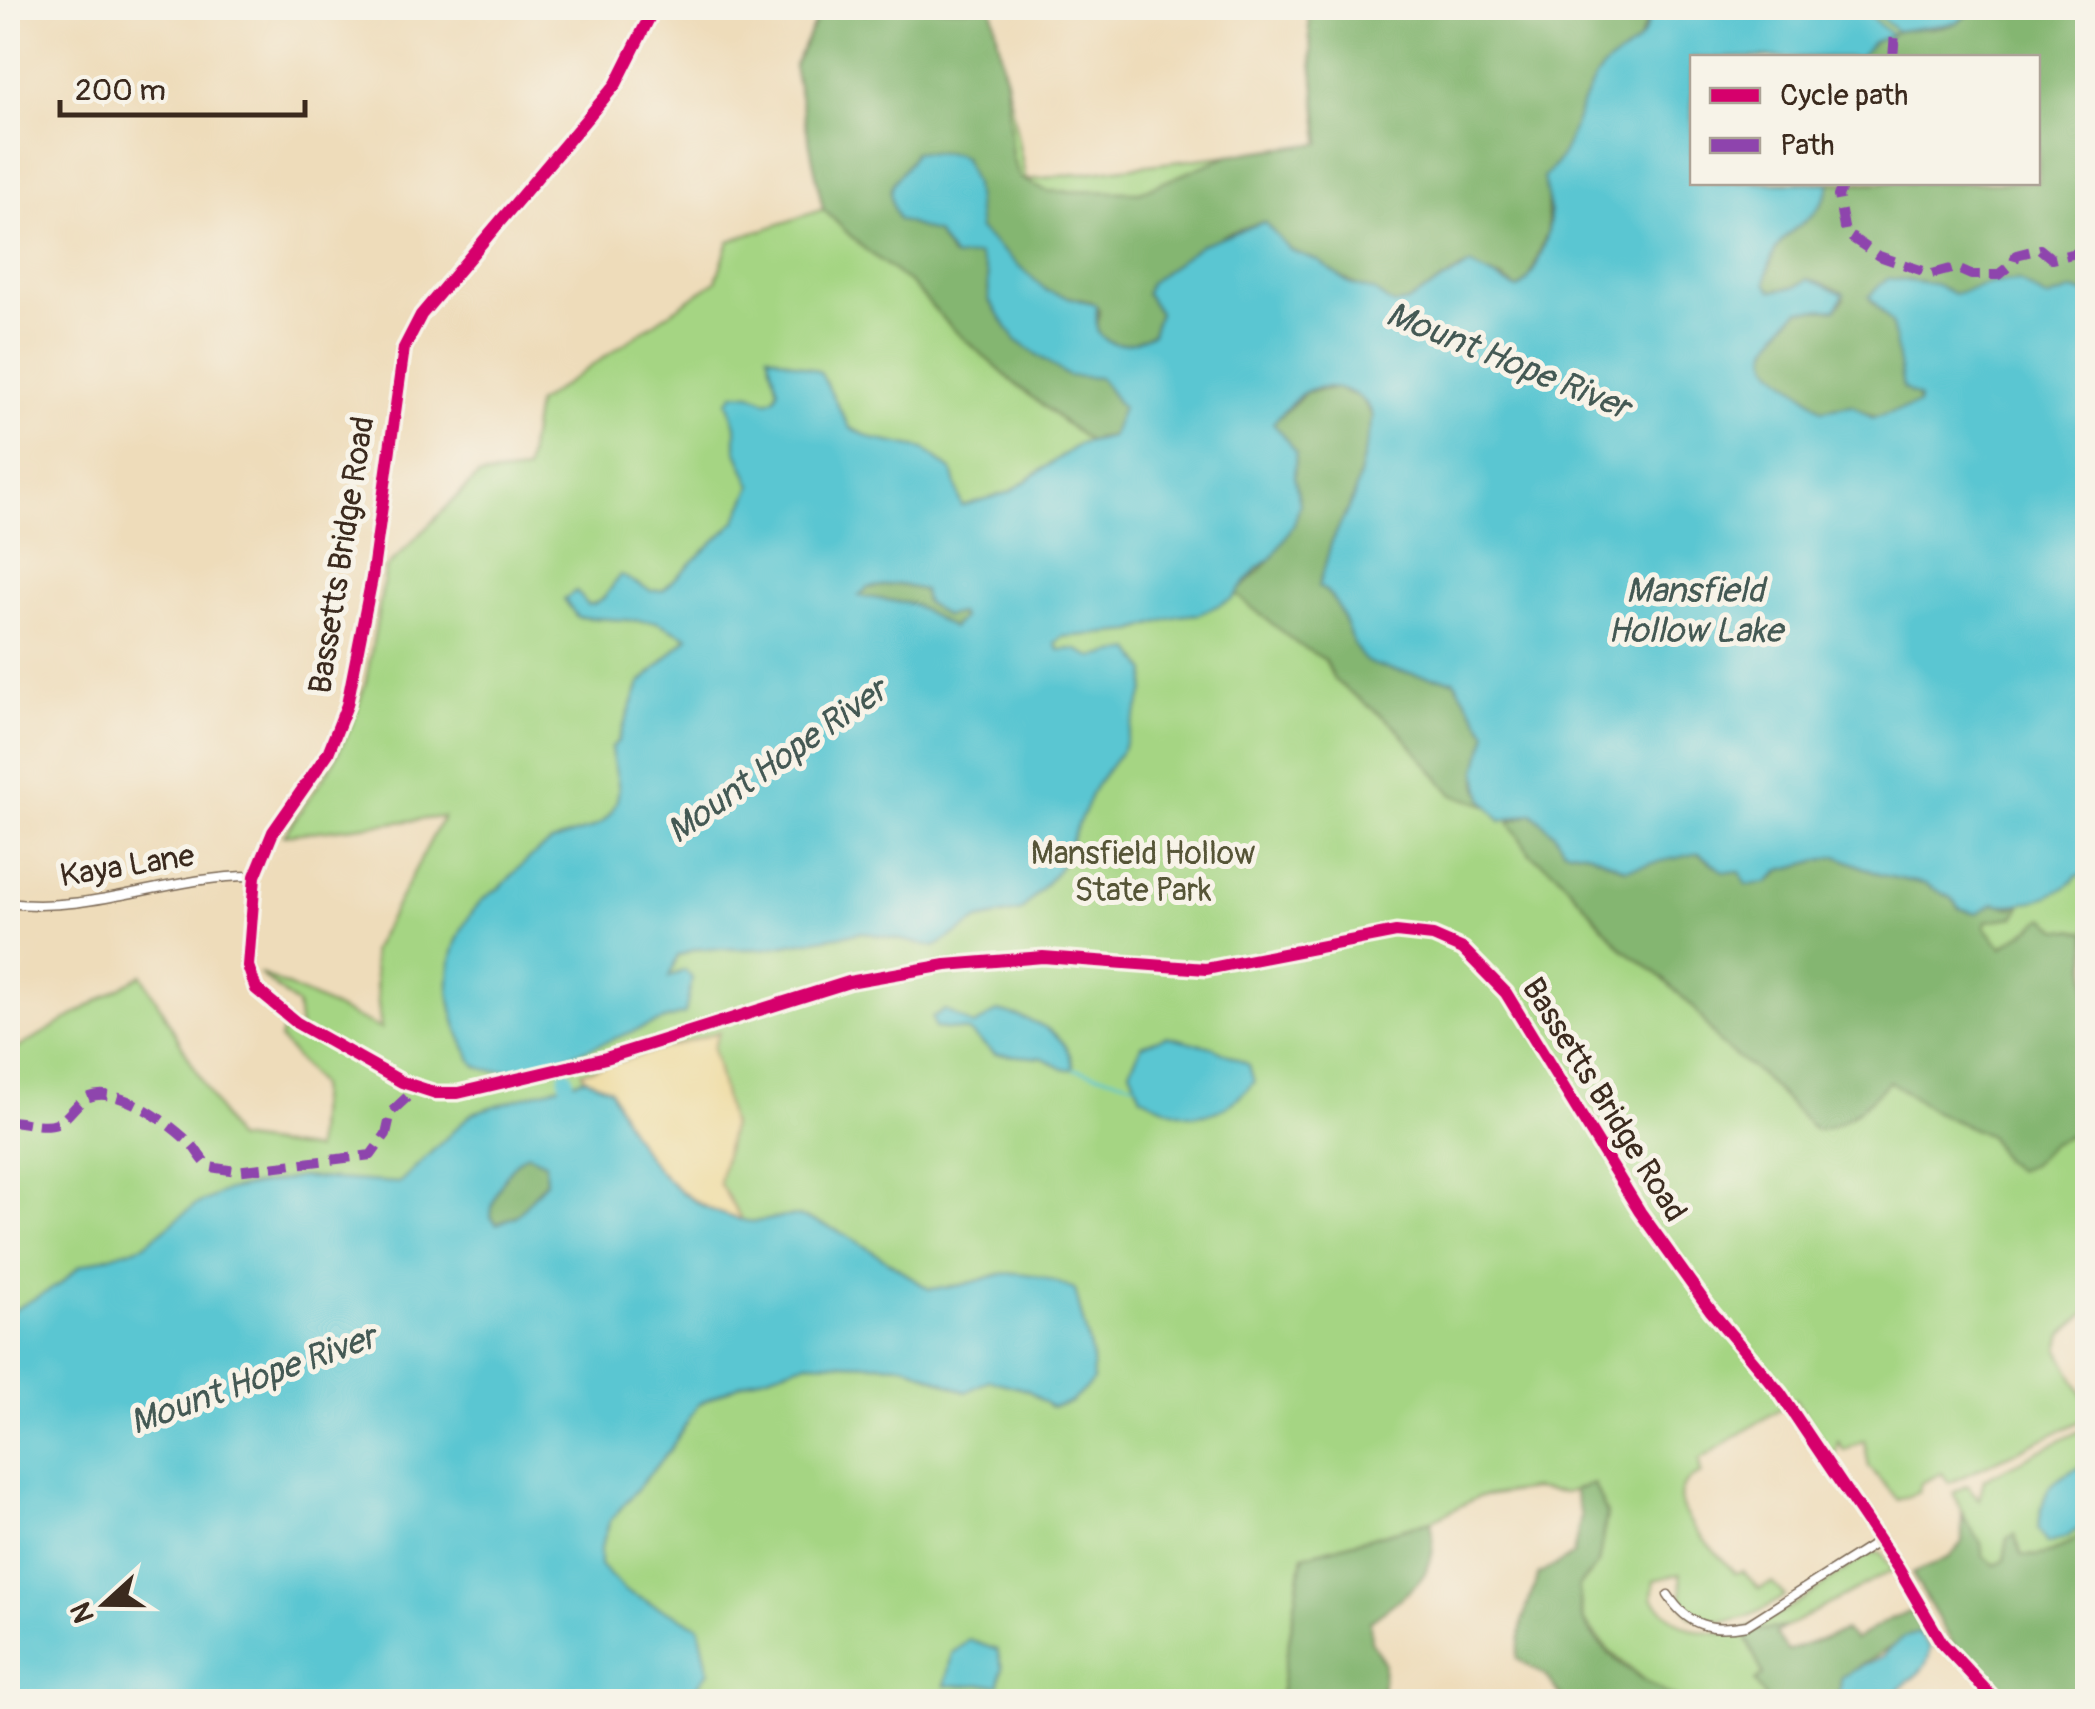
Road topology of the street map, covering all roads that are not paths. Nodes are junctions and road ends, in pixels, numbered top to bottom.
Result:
1 (654, 8) edge
2 (256, 876) junction
3 (8, 903) edge
4 (1879, 1540) junction
5 (1668, 1594) dead end
6 (1997, 1702) edge

1 - 2 street, Bassetts Bridge Road
2 - 3 street, Kaya Lane
2 - 4 street, Bassetts Bridge Road
4 - 5 street
4 - 6 street, Bassetts Bridge Road

